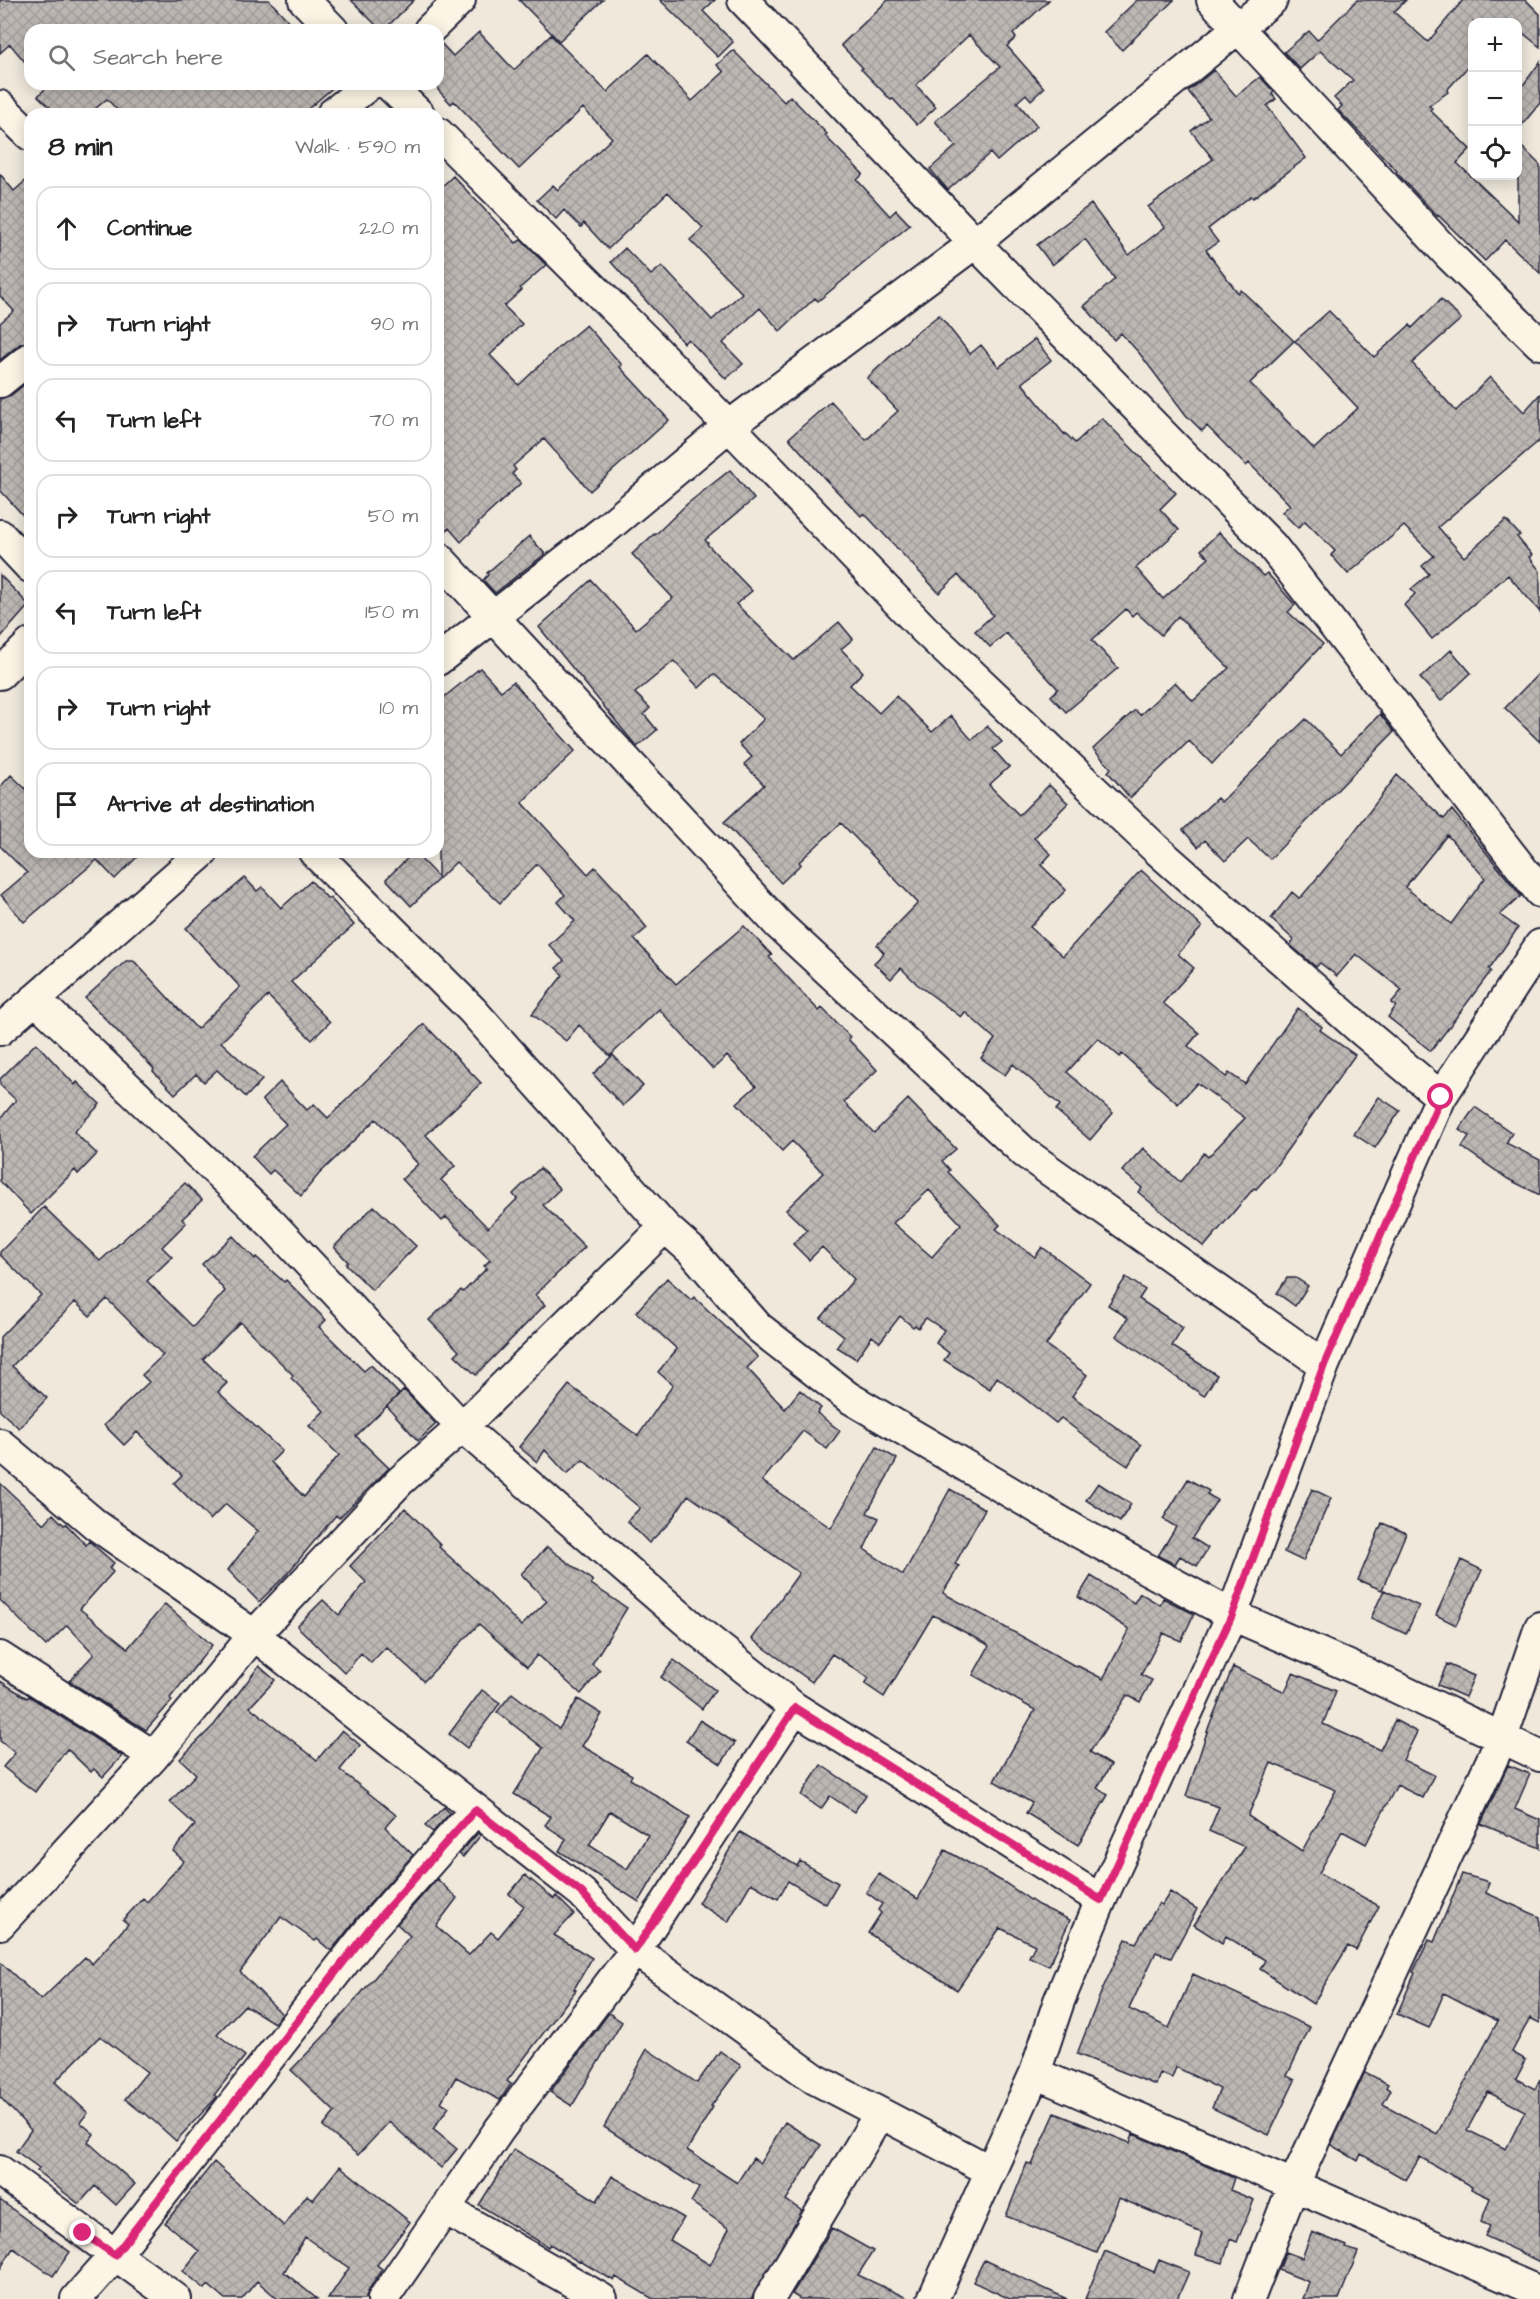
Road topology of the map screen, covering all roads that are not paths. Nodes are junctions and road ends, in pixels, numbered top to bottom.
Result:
1 (304, 0) edge
2 (460, 0) edge
3 (742, 0) edge
4 (1212, 0) edge
5 (1272, 0) edge
6 (327, 24) edge
7 (435, 24) edge
8 (1237, 28) junction
9 (362, 90) edge
10 (394, 90) edge
11 (0, 105) edge
12 (340, 108) edge
13 (413, 108) edge
14 (24, 129) edge
15 (444, 139) edge
16 (975, 243) junction
17 (1540, 344) edge
18 (24, 363) edge
19 (0, 382) edge
20 (729, 426) junction
21 (0, 535) edge
22 (24, 561) edge
23 (444, 562) edge
24 (494, 615) junction
25 (24, 650) edge
26 (444, 655) edge
27 (0, 674) edge
28 (196, 858) edge
29 (320, 858) edge
30 (1540, 892) edge
31 (1540, 945) edge
32 (35, 999) junction
33 (0, 1029) edge
34 (1441, 1097) junction
35 (665, 1227) junction
36 (1324, 1365) junction
37 (462, 1427) junction
38 (0, 1444) edge
39 (1232, 1615) junction
40 (1540, 1627) edge
41 (254, 1635) junction
42 (0, 1657) edge
43 (795, 1708) junction
44 (1502, 1738) junction
45 (1540, 1755) edge
46 (154, 1756) junction
47 (475, 1810) junction
48 (1101, 1900) junction
49 (0, 1924) edge
50 (635, 1950) junction
51 (1035, 2073) junction
52 (880, 2113) junction
53 (991, 2171) junction
54 (0, 2172) edge
55 (1294, 2184) junction
56 (445, 2209) junction
57 (115, 2255) junction
58 (1540, 2292) edge
59 (76, 2299) edge
60 (176, 2299) edge
61 (383, 2299) edge
62 (602, 2299) edge
63 (769, 2299) edge
64 (933, 2299) edge
65 (1249, 2299) edge

1 - 6 street
2 - 7 street
3 - 16 street
4 - 8 street
5 - 8 street
8 - 16 street
8 - 17 street
9 - 12 street
10 - 13 street
11 - 14 street
15 - 20 street
16 - 20 street
16 - 30 street
18 - 19 street
20 - 24 street
20 - 34 street
21 - 22 street
23 - 24 street
24 - 26 street
24 - 36 street
25 - 27 street
28 - 32 street
29 - 35 street
31 - 34 street
32 - 33 street
32 - 37 street
34 - 36 street
35 - 37 street
35 - 39 street
36 - 39 street
37 - 41 street
37 - 43 street
38 - 41 street
39 - 44 street
39 - 48 street
40 - 44 street
41 - 46 street
41 - 47 street
42 - 46 street
43 - 48 street
43 - 50 street
44 - 45 street
44 - 55 street
46 - 49 street
47 - 50 street
47 - 57 street
48 - 51 street
50 - 52 street
50 - 56 street
51 - 53 street
51 - 55 street
52 - 53 street
52 - 63 street
53 - 64 street
54 - 57 street
55 - 58 street
55 - 65 street
56 - 61 street
56 - 62 street
57 - 59 street
57 - 60 street

